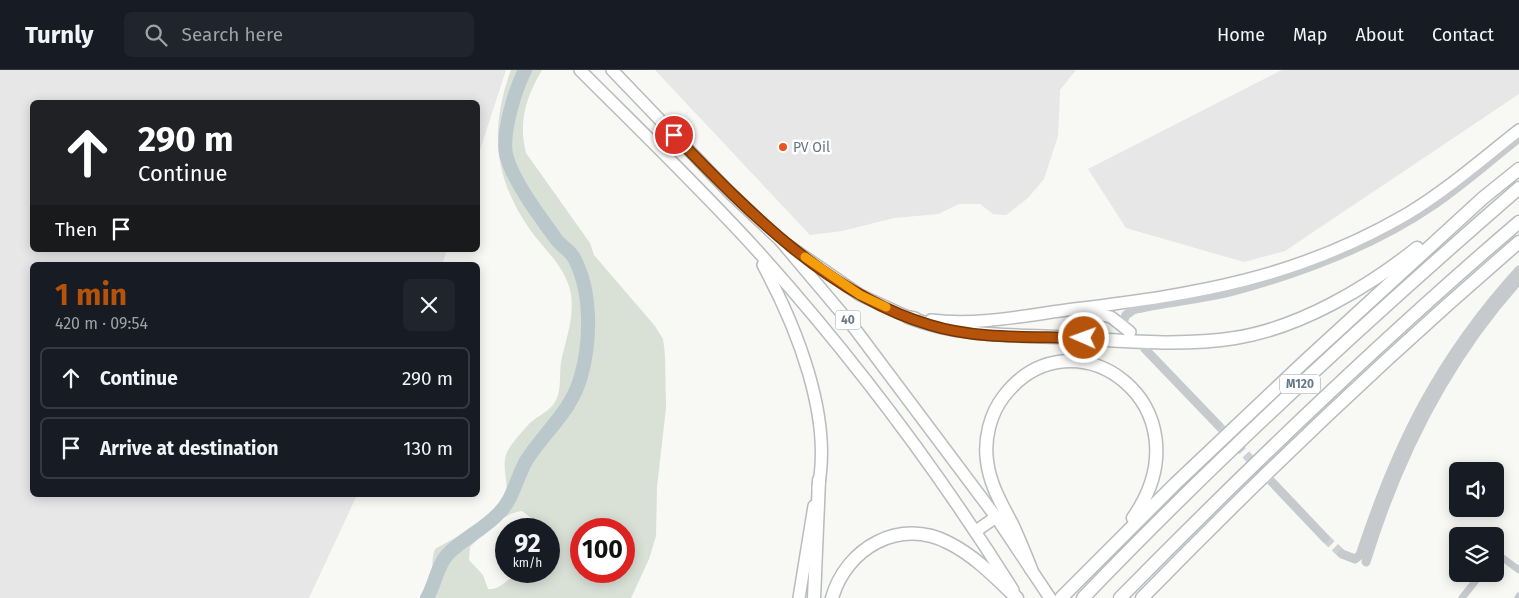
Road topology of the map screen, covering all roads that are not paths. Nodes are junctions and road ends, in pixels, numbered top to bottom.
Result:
1 (580, 70) edge
2 (612, 70) edge
3 (1519, 130) edge
4 (1519, 138) edge
5 (1519, 169) edge
6 (1519, 188) edge
7 (1483, 198) junction
8 (1519, 222) edge
9 (780, 240) junction
10 (1519, 242) edge
11 (753, 246) junction
12 (1519, 270) edge
13 (1519, 280) edge
14 (1060, 310) junction
15 (908, 317) junction
16 (1130, 332) joint
17 (1145, 350) dead end
18 (1218, 426) tunnel mouth
19 (819, 480) junction
20 (1271, 481) tunnel mouth
21 (996, 517) junction
22 (976, 531) junction
23 (1325, 538) tunnel mouth
24 (1117, 544) junction
25 (1342, 554) dead end
26 (1504, 559) edge
27 (1366, 562) dead end
28 (1031, 570) junction
29 (1519, 570) edge
30 (1474, 582) edge
31 (1086, 594) edge
32 (799, 598) edge
33 (814, 598) edge
34 (832, 598) edge
35 (1018, 598) edge
36 (1050, 598) edge
37 (1061, 598) edge
38 (1120, 598) edge
39 (1142, 598) edge
40 (1462, 598) edge

1 - 11 highway, 40
2 - 9 highway, 40
3 - 14 highway
4 - 16 street
5 - 7 highway
6 - 31 highway, M120
7 - 15 highway
7 - 24 highway
8 - 38 highway, M120
9 - 15 highway
9 - 21 highway, 40
10 - 39 highway
11 - 19 highway
11 - 22 highway, 40
12 - 25 street
13 - 27 street
14 - 15 highway
14 - 16 highway
17 - 18 street
19 - 32 highway
19 - 33 highway
20 - 23 street
21 - 22 highway
21 - 28 highway, 40
22 - 35 highway, 40
24 - 28 highway
24 - 37 highway
26 - 29 street
28 - 36 highway, 40
30 - 40 street
34 - 35 highway

